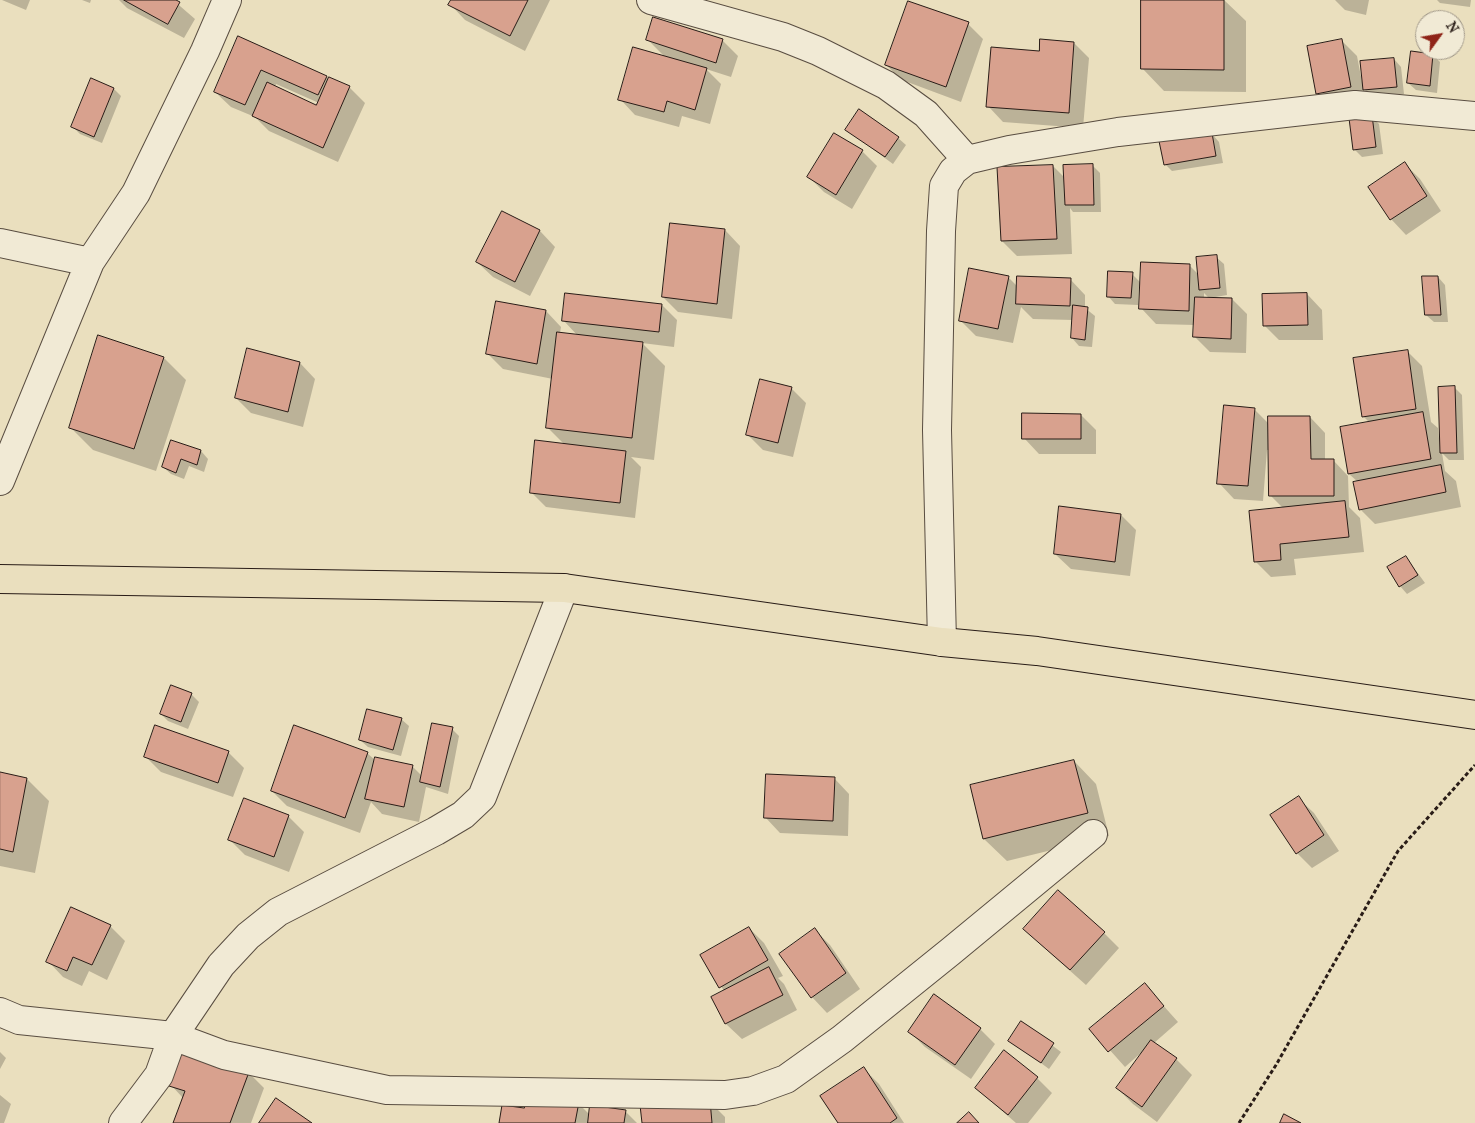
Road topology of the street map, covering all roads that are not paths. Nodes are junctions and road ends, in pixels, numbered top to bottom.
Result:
1 (227, 0) edge
2 (651, 0) edge
3 (1475, 116) edge
4 (967, 160) junction
5 (0, 243) edge
6 (90, 262) junction
7 (0, 481) edge
8 (0, 579) edge
9 (564, 588) junction
10 (942, 642) junction
11 (1475, 716) edge
12 (1093, 834) dead end
13 (0, 1012) edge
14 (173, 1036) junction
15 (123, 1123) edge

1 - 6 street
2 - 4 street
3 - 4 street
4 - 10 street
5 - 6 street
6 - 7 street
8 - 9 main road
9 - 10 main road
9 - 14 street
10 - 11 main road
12 - 14 street
13 - 14 street
14 - 15 street

